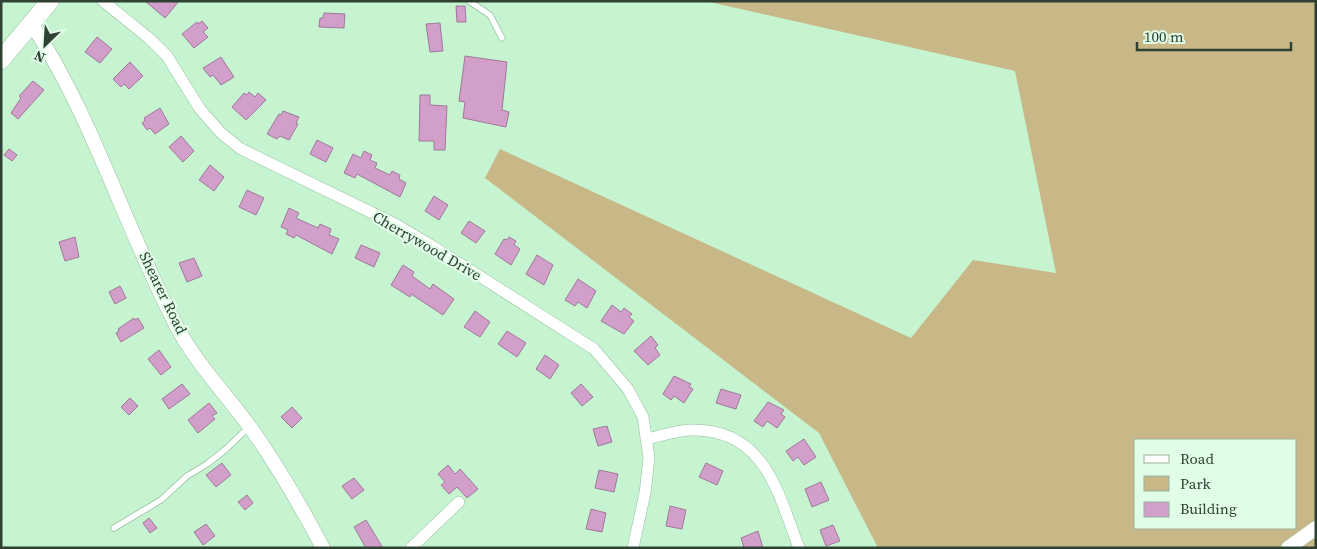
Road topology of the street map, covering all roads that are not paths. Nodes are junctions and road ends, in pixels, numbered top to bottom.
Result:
1 (50, 1) edge
2 (103, 1) edge
3 (469, 1) edge
4 (31, 24) junction
5 (502, 38) dead end
6 (1, 60) edge
7 (249, 427) junction
8 (646, 439) junction
9 (459, 502) dead end
10 (114, 528) dead end
11 (1316, 528) edge
12 (323, 548) edge
13 (411, 548) edge
14 (633, 548) edge
15 (799, 548) edge
16 (1288, 548) edge

1 - 4 main road
2 - 8 street, Cherrywood Drive
3 - 5 lane
4 - 6 main road
4 - 7 street, Shearer Road
7 - 10 lane
7 - 12 street, Shearer Road
8 - 14 street, Cherrywood Drive
8 - 15 street
9 - 13 street
11 - 16 street

